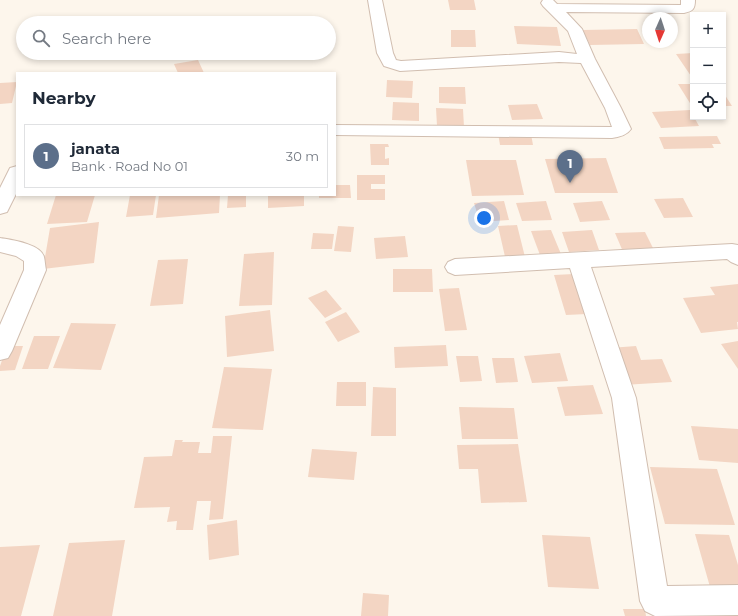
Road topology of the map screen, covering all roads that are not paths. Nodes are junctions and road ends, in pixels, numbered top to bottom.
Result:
1 (375, 0) edge
2 (688, 0) edge
3 (548, 4) edge
4 (587, 59) junction
5 (336, 130) edge
6 (16, 174) edge
7 (0, 207) edge
8 (0, 245) edge
9 (736, 253) edge
10 (578, 260) junction
11 (455, 267) dead end
12 (0, 351) edge
13 (738, 600) edge

1 - 4 street
2 - 3 street
3 - 4 street
4 - 5 street
6 - 7 street
8 - 12 street
9 - 10 street
10 - 11 street
10 - 13 street

